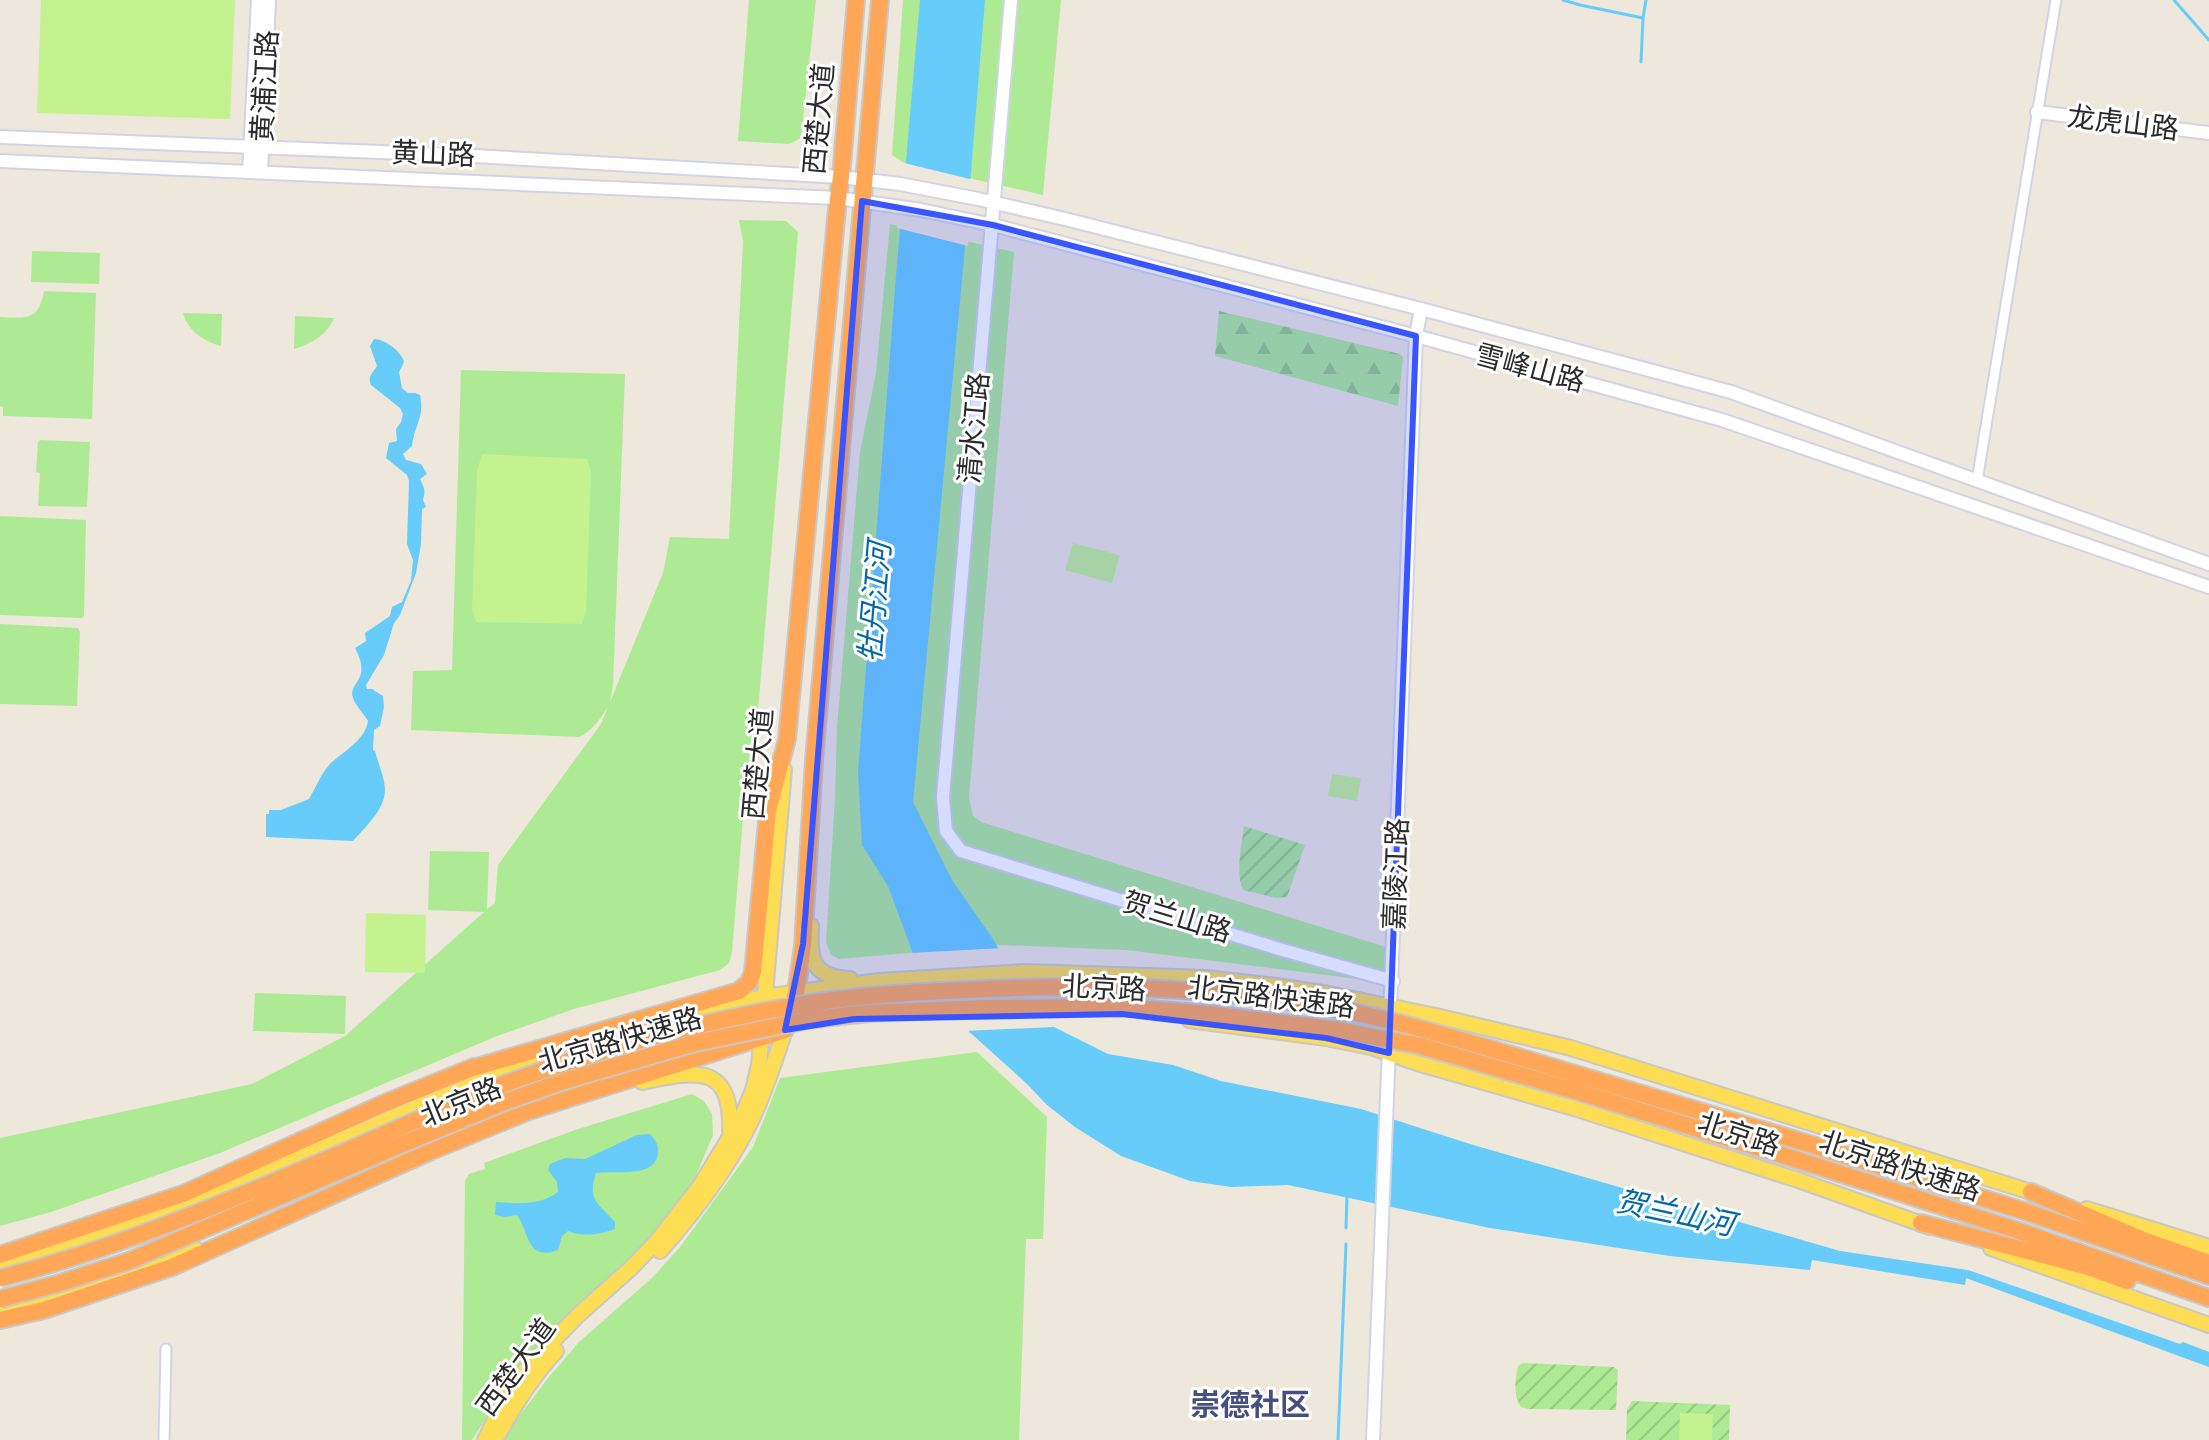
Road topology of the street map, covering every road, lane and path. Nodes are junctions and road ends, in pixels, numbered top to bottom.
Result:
1 (258, 0) edge
2 (269, 0) edge
3 (856, 0) edge
4 (880, 0) edge
5 (1011, 0) edge
6 (2056, 0) edge
7 (2037, 112) junction
8 (2209, 133) edge
9 (0, 137) edge
10 (257, 147) junction
11 (0, 161) edge
12 (255, 172) junction
13 (841, 177) junction
14 (865, 179) junction
15 (838, 198) junction
16 (862, 201) junction
17 (996, 203) junction
18 (993, 225) junction
19 (1421, 309) junction
20 (1416, 336) junction
21 (1977, 481) junction
22 (2209, 564) edge
23 (2209, 587) edge
24 (787, 739) junction
25 (816, 739) junction
26 (961, 851) joint
27 (878, 981) junction
28 (1393, 981) junction
29 (796, 993) junction
30 (764, 997) junction
31 (1390, 1008) junction
32 (661, 1019) junction
33 (785, 1030) junction
34 (761, 1036) junction
35 (530, 1051) junction
36 (1389, 1053) junction
37 (583, 1094) junction
38 (730, 1133) junction
39 (2031, 1192) junction
40 (1921, 1223) junction
41 (2209, 1247) edge
42 (0, 1255) edge
43 (2209, 1263) edge
44 (0, 1268) edge
45 (2209, 1276) edge
46 (0, 1278) edge
47 (2209, 1298) edge
48 (0, 1299) edge
49 (0, 1308) edge
50 (2209, 1308) edge
51 (0, 1320) edge
52 (2209, 1325) edge
53 (166, 1349) dead end
54 (164, 1440) edge
55 (485, 1440) edge
56 (495, 1440) edge
57 (1373, 1440) edge

1 - 10 main road, 黄浦江路
2 - 10 main road, 黄浦江路
3 - 13 highway, 西楚大道
4 - 14 highway, 西楚大道
5 - 17 main road, 清水江路
6 - 7 street
7 - 8 main road, 龙虎山路
7 - 21 street
9 - 10 main road, 黄山路
10 - 12 main road, 黄浦江路
10 - 13 main road, 黄山路
11 - 12 main road, 黄山路
12 - 15 main road, 黄山路
13 - 14 main road, 黄山路
13 - 15 highway, 西楚大道
14 - 16 highway
14 - 17 main road, 雪峰山路
15 - 16 main road, 雪峰山路
15 - 24 highway, 西楚大道
16 - 18 main road, 雪峰山路
16 - 25 highway, 西楚大道
17 - 18 main road, 清水江路
17 - 19 main road, 雪峰山路
18 - 20 main road, 雪峰山路
18 - 26 main road, 清水江路
19 - 20 main road, 嘉陵江路
19 - 21 main road, 雪峰山路
20 - 23 main road, 雪峰山路
20 - 28 main road, 嘉陵江路
21 - 22 main road, 雪峰山路
24 - 30 main road, 西楚大道
24 - 35 highway
25 - 27 main road
25 - 29 highway, 西楚大道
26 - 28 main road, 贺兰山路
27 - 29 main road, 北京路
27 - 31 main road, 北京路
28 - 31 main road, 嘉陵江路
29 - 30 main road, 北京路
29 - 33 highway, 西楚大道
30 - 32 main road, 北京路
30 - 34 main road, 西楚大道
31 - 36 main road, 嘉陵江路
31 - 39 main road, 北京路
32 - 35 highway
32 - 44 main road, 北京路
33 - 34 highway
33 - 36 main road, 北京路, bridge
33 - 56 main road, 西楚大道
34 - 37 highway
34 - 38 main road, 西楚大道
34 - 49 main road, 北京路
35 - 42 highway
36 - 40 main road, 北京路
36 - 57 main road, 嘉陵江路
37 - 38 main road
37 - 51 highway
38 - 55 main road, 西楚大道
39 - 41 main road, 北京路
39 - 43 highway
40 - 50 highway
40 - 52 main road, 北京路
45 - 46 highway, 北京路快速路, bridge
47 - 48 highway, 北京路快速路, bridge
53 - 54 street

